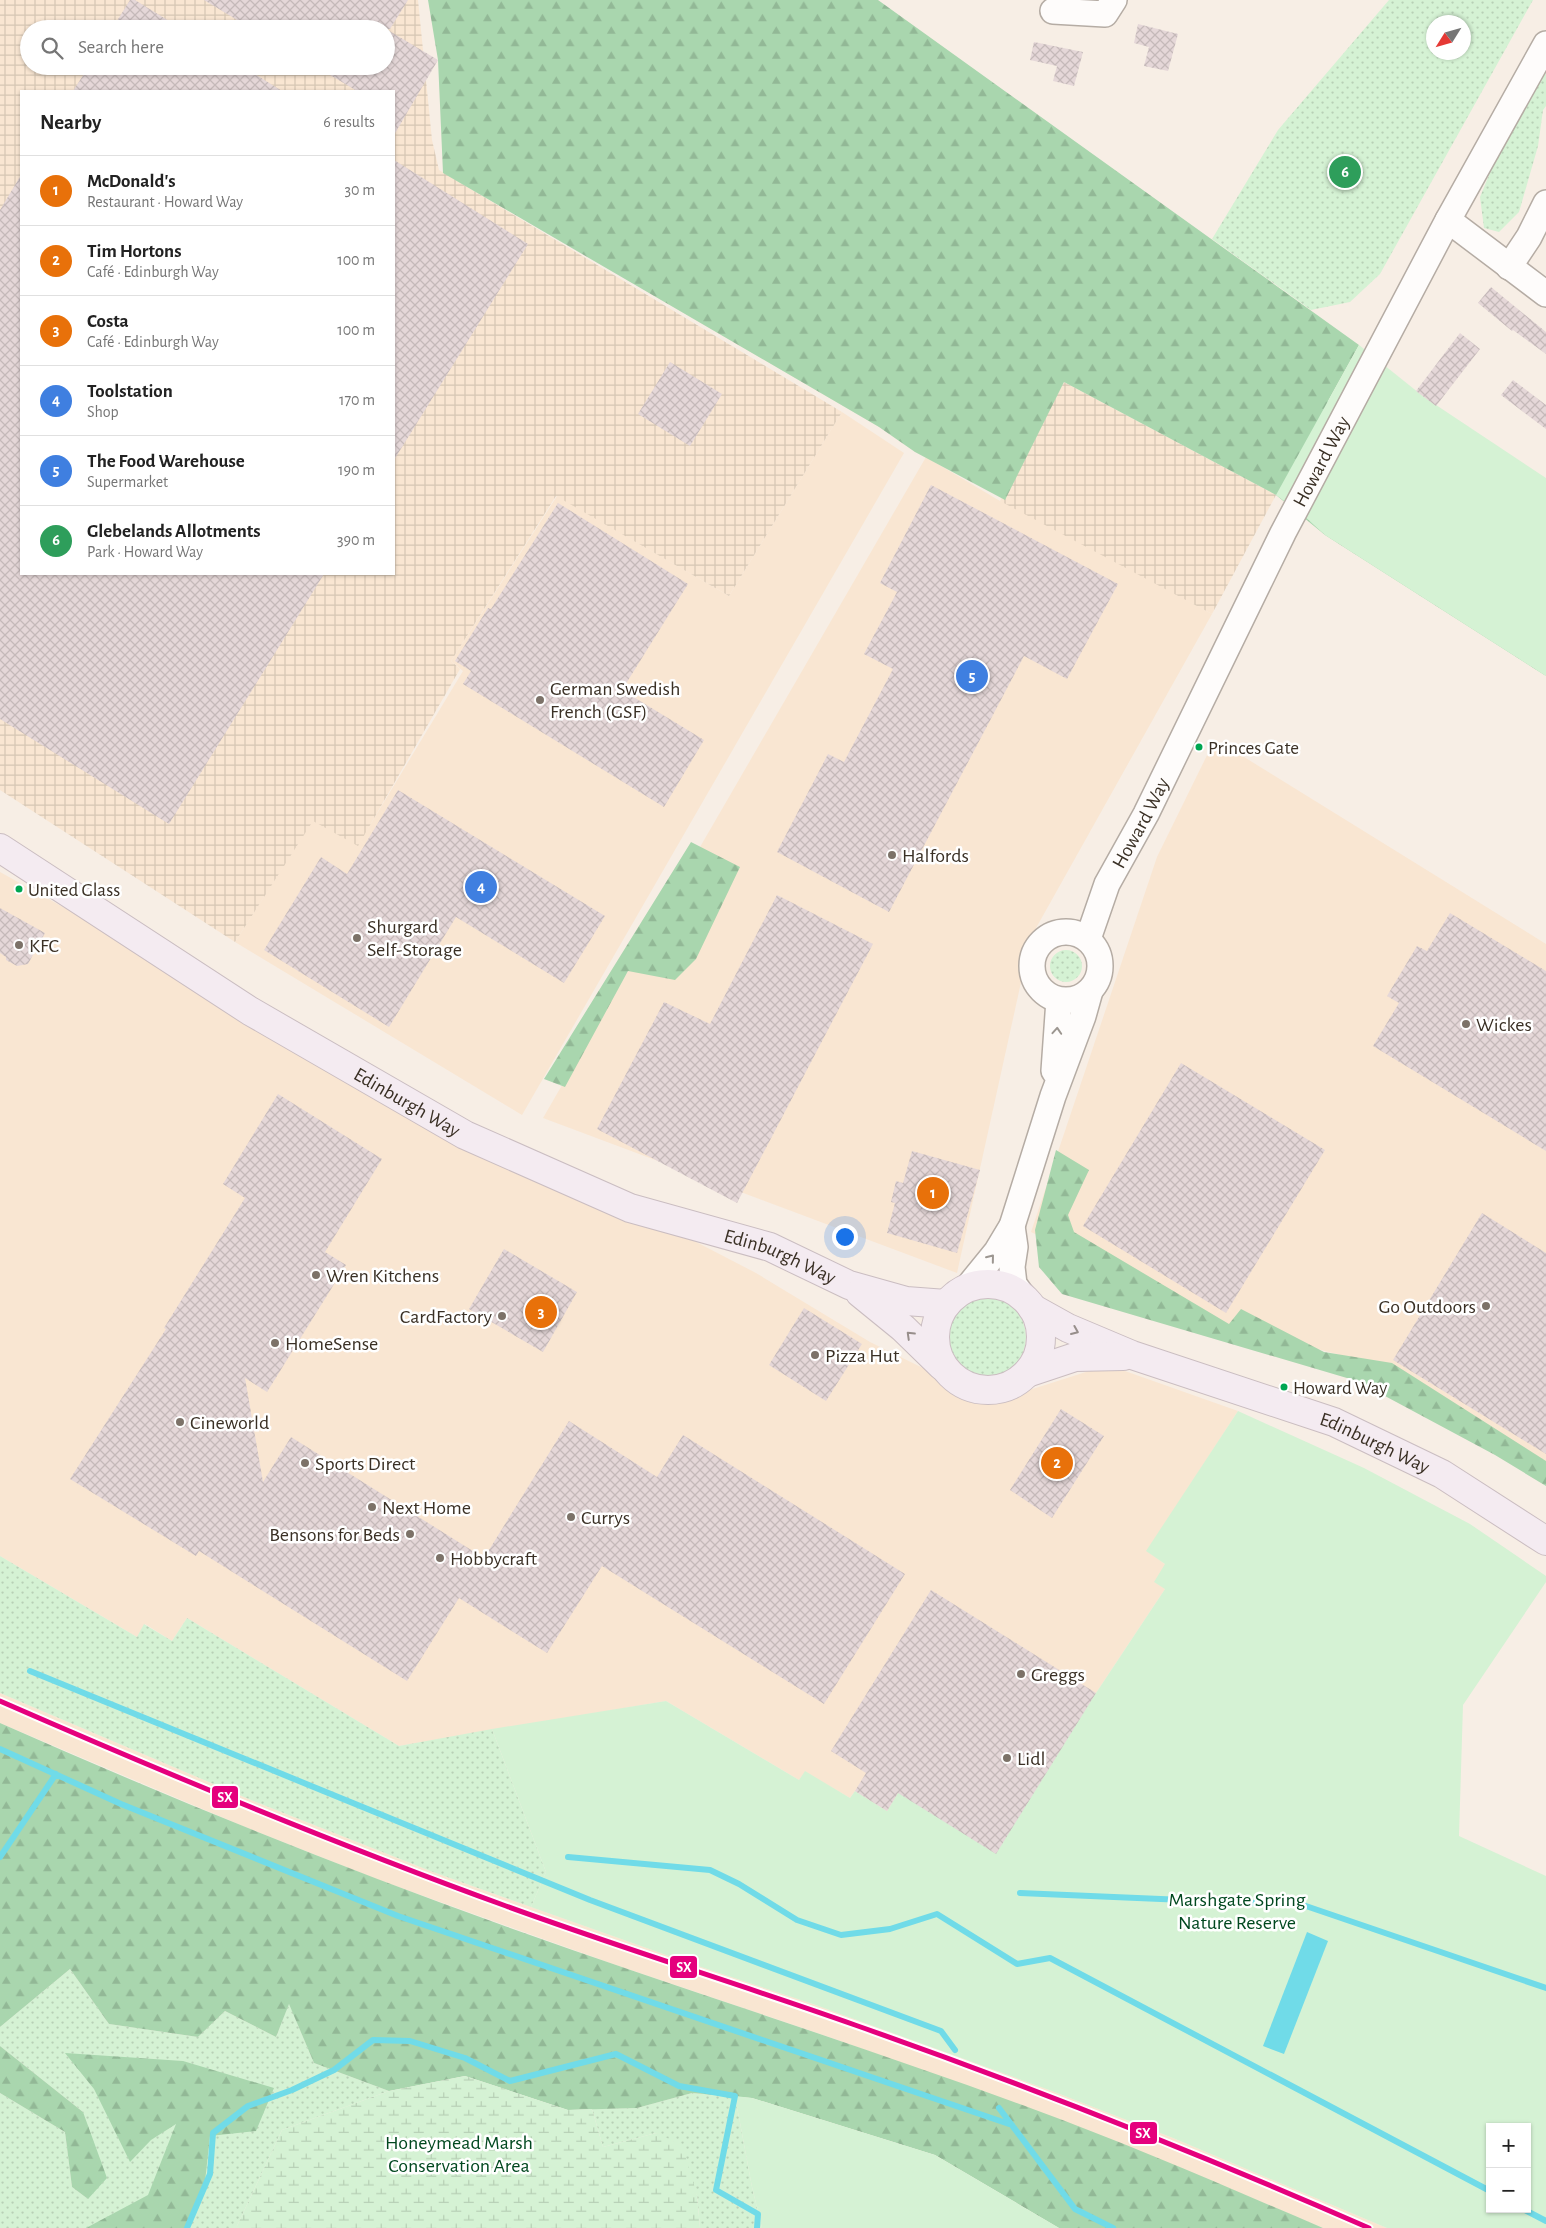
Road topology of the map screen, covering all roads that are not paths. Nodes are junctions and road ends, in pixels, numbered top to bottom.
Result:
1 (1114, 0) edge
2 (1053, 11) dead end
3 (1546, 44) edge
4 (1546, 204) edge
5 (1448, 220) junction
6 (1509, 267) junction
7 (1546, 294) edge
8 (0, 848) edge
9 (1107, 884) junction
10 (1063, 932) junction
11 (1088, 939) junction
12 (1090, 992) junction
13 (1059, 1000) junction
14 (1053, 1096) junction
15 (1012, 1226) junction
16 (849, 1284) junction
17 (956, 1296) junction
18 (1029, 1304) junction
19 (1132, 1355) junction
20 (945, 1369) junction
21 (1027, 1372) junction
22 (1546, 1541) edge

1 - 2 street
3 - 5 street, Howard Way
4 - 6 street
5 - 6 street
5 - 9 street, Howard Way
6 - 7 street
8 - 16 highway, Edinburgh Way
9 - 10 street, Howard Way
9 - 11 street, Howard Way
10 - 11 street
10 - 13 street
11 - 12 street
12 - 13 street
12 - 14 street
14 -> 13 street
14 - 15 street
17 -> 15 street
15 - 18 street
16 - 17 highway, Edinburgh Way
20 -> 16 highway, Edinburgh Way
17 - 18 highway
17 - 20 highway
18 -> 19 highway, Edinburgh Way
18 - 21 highway
19 - 21 highway, Edinburgh Way
19 - 22 highway, Edinburgh Way
20 - 21 highway

